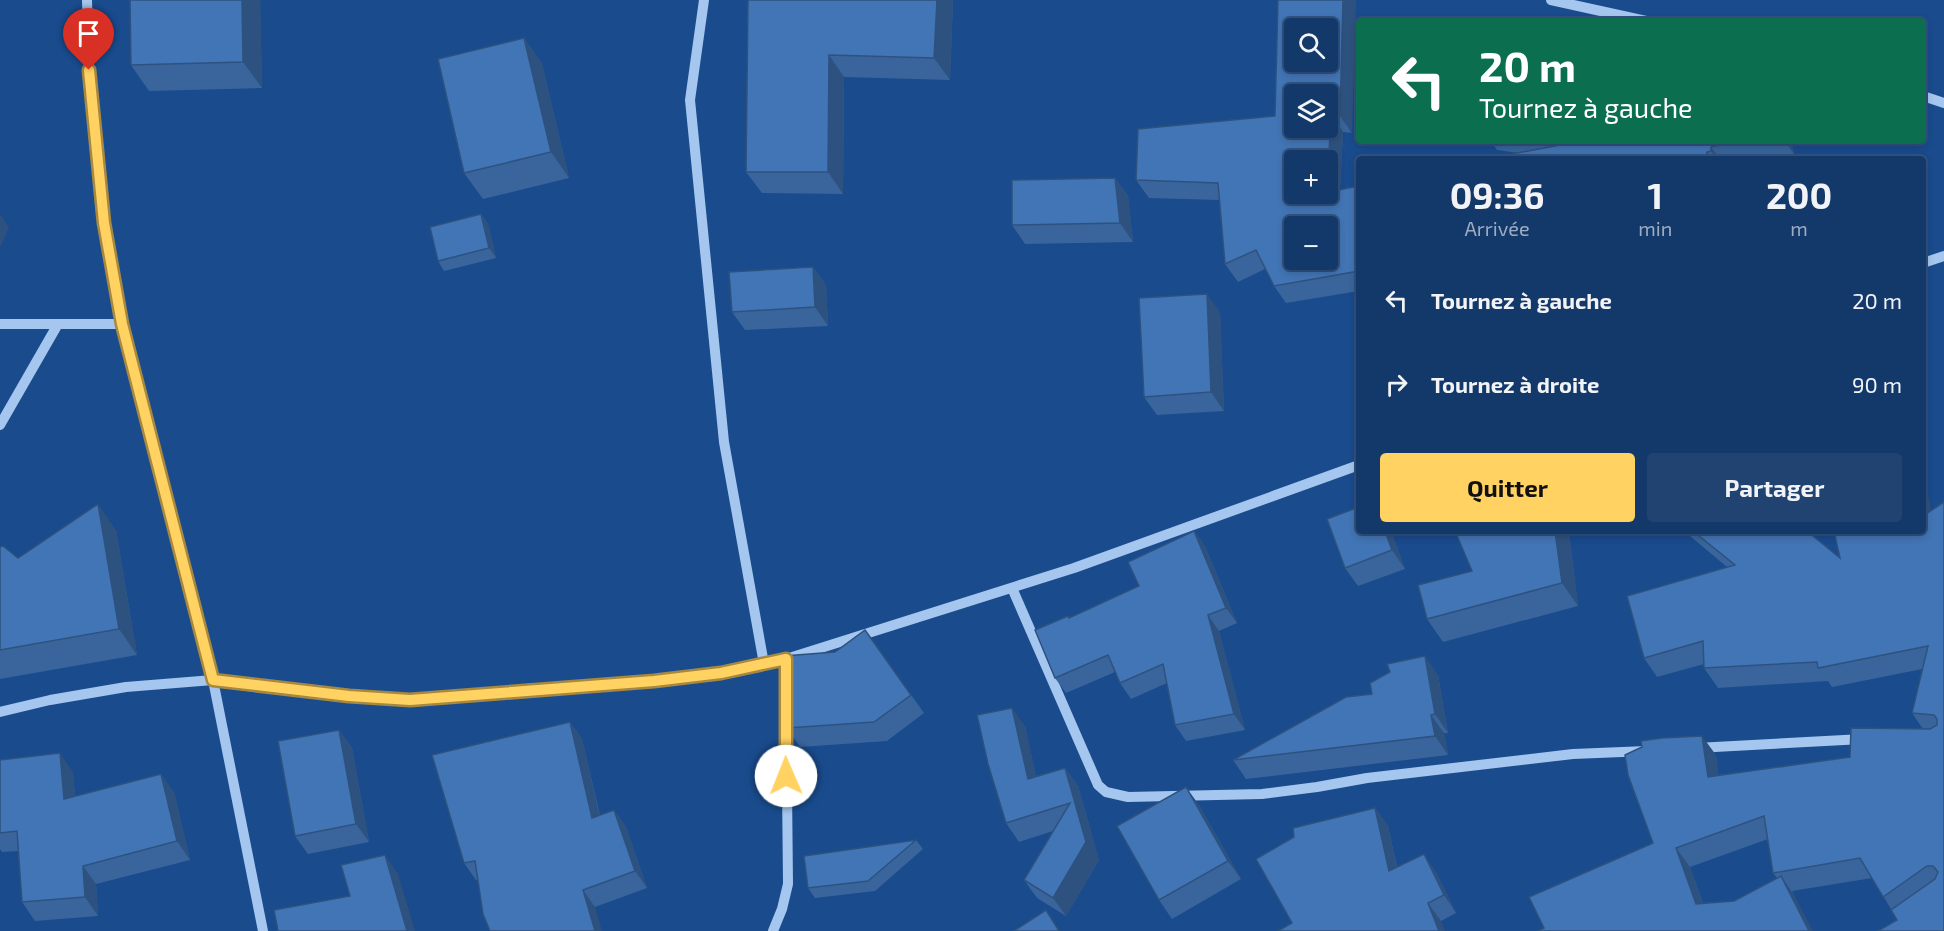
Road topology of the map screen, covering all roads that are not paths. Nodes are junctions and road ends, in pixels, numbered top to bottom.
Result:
1 (87, 0) edge
2 (704, 0) edge
3 (1551, 0) edge
4 (1632, 18) edge
5 (1926, 97) edge
6 (1944, 103) edge
7 (1944, 256) edge
8 (1926, 262) edge
9 (0, 324) edge
10 (58, 324) junction
11 (122, 324) junction
12 (0, 425) edge
13 (1356, 466) edge
14 (1012, 588) junction
15 (764, 663) junction
16 (786, 669) junction
17 (213, 680) junction
18 (0, 712) edge
19 (1874, 738) edge
20 (1679, 749) edge
21 (1656, 750) edge
22 (263, 931) edge
23 (773, 931) edge

1 - 11 street
2 - 15 street
3 - 4 street
5 - 6 street
7 - 8 street
9 - 10 street
10 - 11 street
10 - 12 street
11 - 17 street
13 - 14 street
14 - 16 street
14 - 21 street
15 - 16 street
15 - 17 street
16 - 23 street
17 - 18 street
17 - 22 street
19 - 20 street

